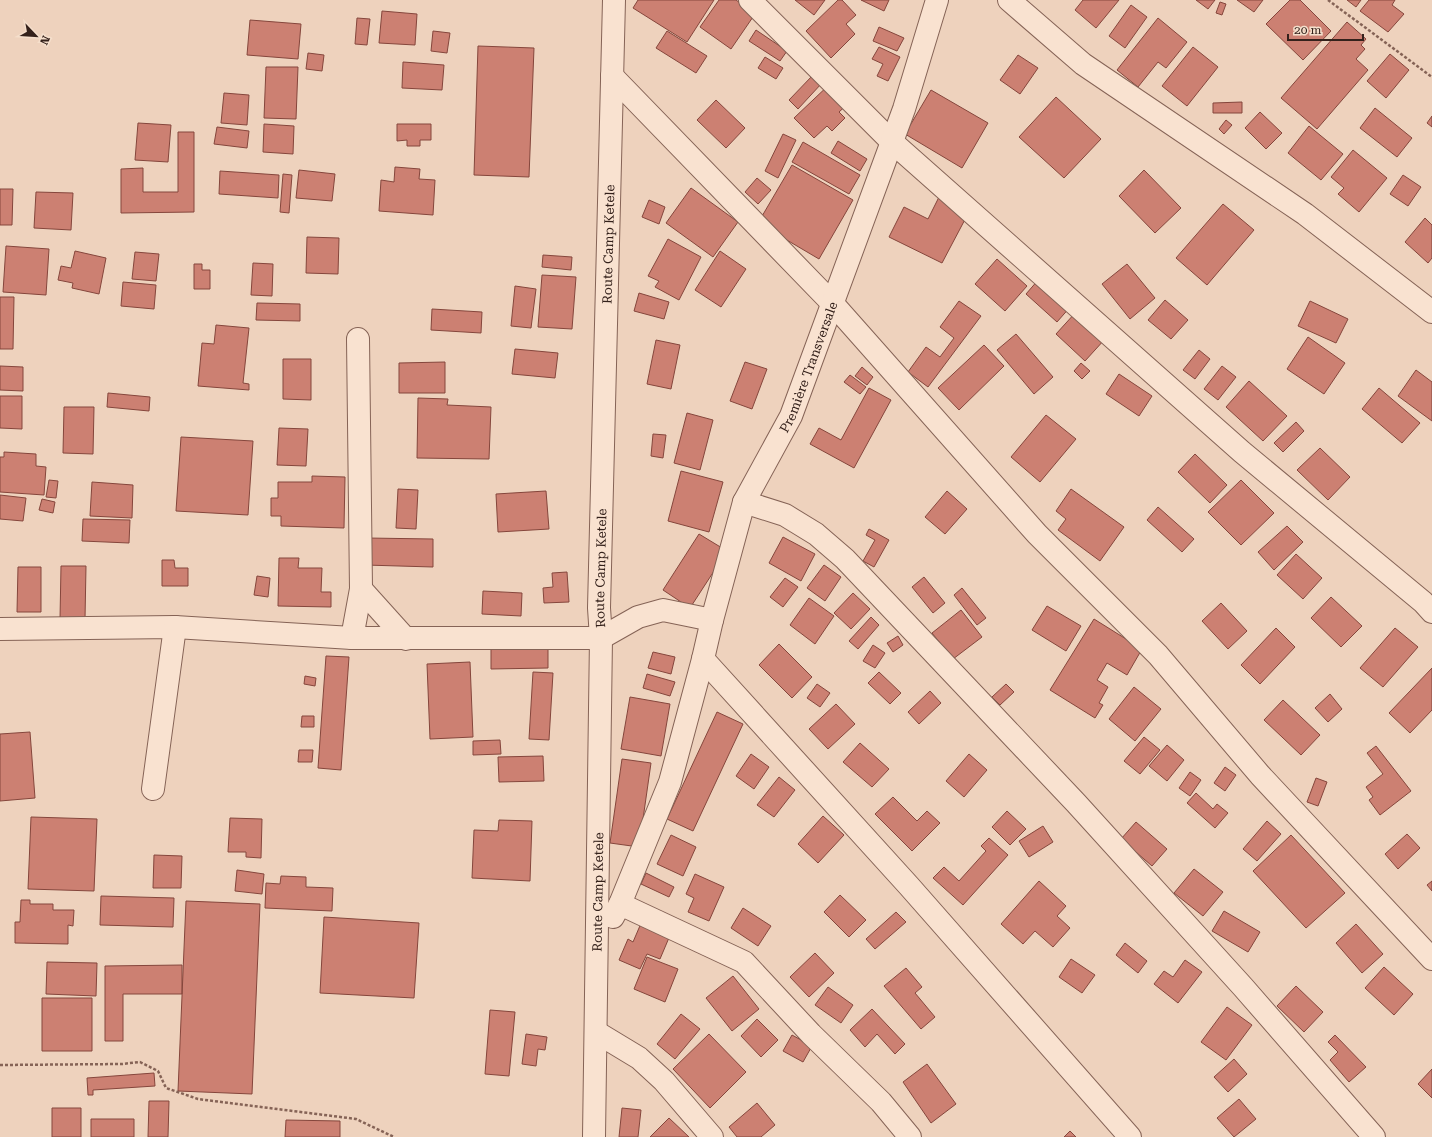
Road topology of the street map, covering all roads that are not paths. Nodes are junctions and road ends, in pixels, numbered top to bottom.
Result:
1 (614, 0) edge
2 (750, 0) edge
3 (937, 0) edge
4 (1008, 0) edge
5 (612, 76) junction
6 (891, 141) junction
7 (834, 305) junction
8 (1432, 312) edge
9 (358, 339) dead end
10 (744, 502) junction
11 (361, 589) junction
12 (1432, 612) edge
13 (712, 620) junction
14 (176, 627) junction
15 (0, 629) edge
16 (352, 638) junction
17 (601, 638) junction
18 (406, 639) junction
19 (703, 659) junction
20 (153, 789) dead end
21 (620, 904) junction
22 (597, 944) junction
23 (1432, 959) edge
24 (596, 1032) junction
25 (594, 1137) edge
26 (712, 1137) edge
27 (910, 1137) edge
28 (1130, 1137) edge
29 (1374, 1137) edge

1 - 5 street, Route Camp Ketele
2 - 6 street
3 - 6 street, Première Transversale
4 - 8 street
5 - 7 street
5 - 17 street, Route Camp Ketele
6 - 7 street, Première Transversale
6 - 12 street
7 - 10 street, Première Transversale
7 - 23 street
9 - 11 street
10 - 13 street, Première Transversale
10 - 29 street
11 - 16 street
11 - 18 street
13 - 17 street
13 - 19 street, Première Transversale
14 - 15 street
14 - 16 street
14 - 20 street
16 - 18 street
17 - 18 street
17 - 22 street, Route Camp Ketele
19 - 21 street, Première Transversale
19 - 28 street
21 - 22 street, Première Transversale
21 - 27 street
22 - 24 street, Route Camp Ketele
24 - 25 street, Route Camp Ketele
24 - 26 street

